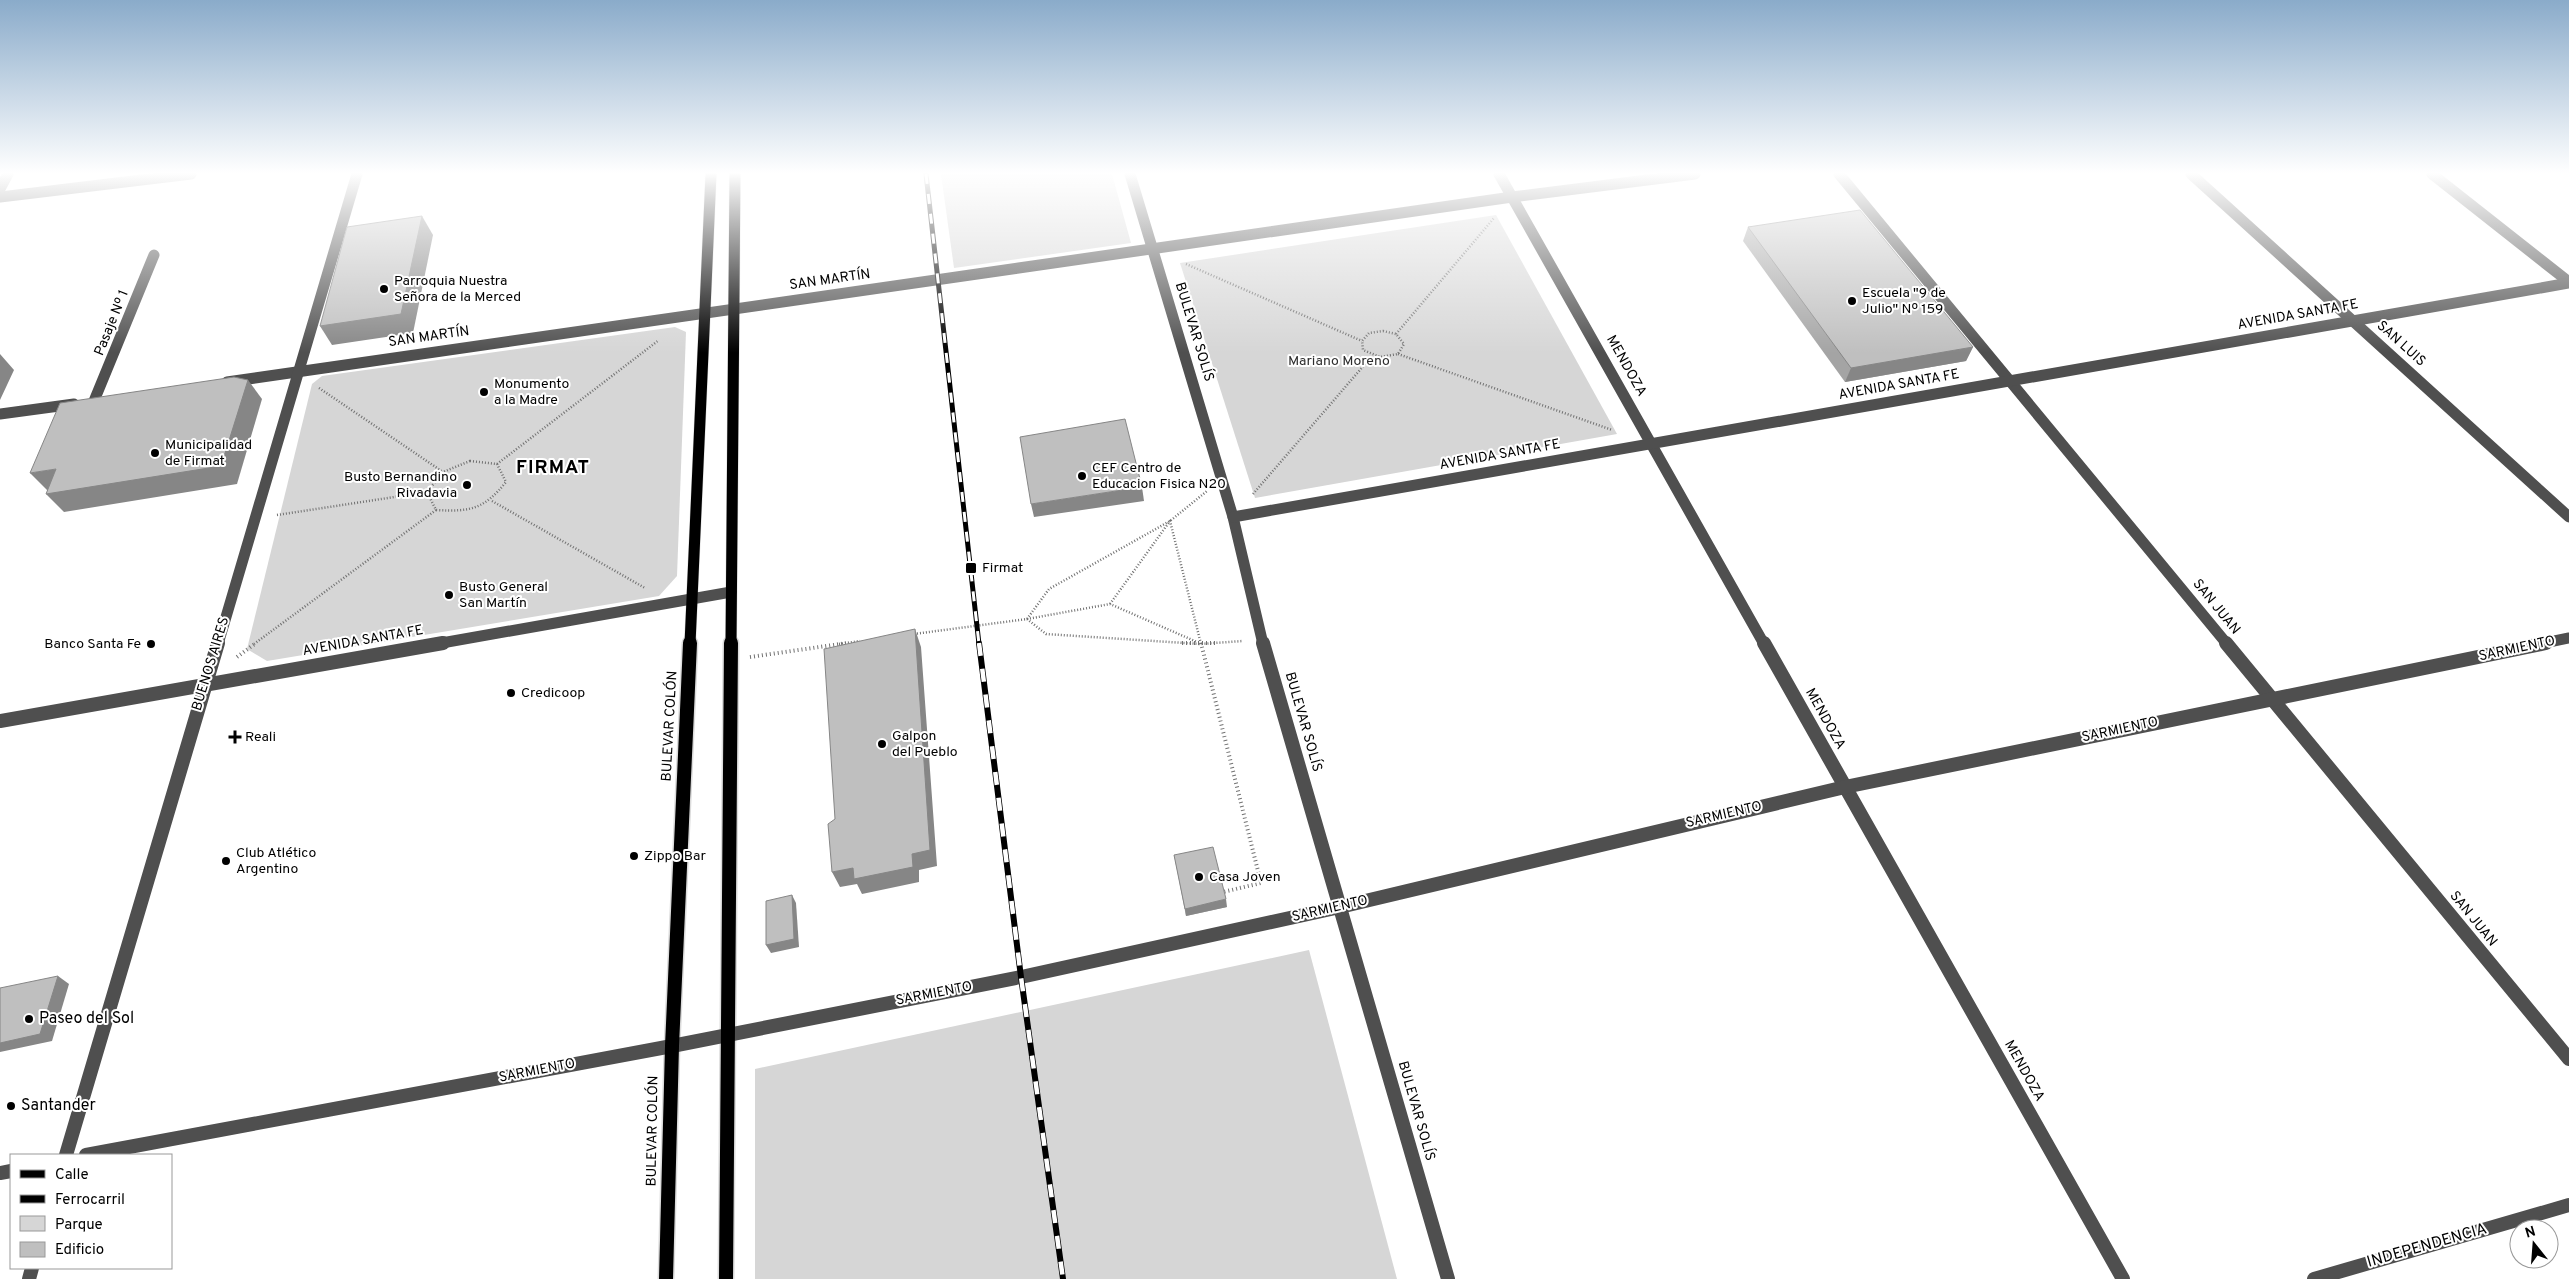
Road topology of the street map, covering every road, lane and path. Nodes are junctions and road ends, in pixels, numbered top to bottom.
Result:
1 (339, 234) edge
2 (708, 234) edge
3 (735, 234) edge
4 (1148, 234) edge
5 (1258, 234) edge
6 (1481, 234) edge
7 (1533, 234) edge
8 (1888, 234) edge
9 (2258, 234) edge
10 (2507, 234) edge
11 (1152, 249) junction
12 (154, 255) dead end
13 (2569, 283) edge
14 (734, 308) junction
15 (705, 312) junction
16 (2355, 321) junction
17 (1396, 334) junction
18 (660, 339) dead end
19 (1362, 341) junction
20 (1398, 354) junction
21 (1372, 356) junction
22 (298, 372) junction
23 (2010, 381) junction
24 (220, 383) edge
25 (0, 414) edge
26 (1614, 430) dead end
27 (1651, 444) junction
28 (497, 464) junction
29 (442, 472) junction
30 (1221, 480) junction
31 (427, 492) junction
32 (492, 500) junction
33 (436, 510) junction
34 (1233, 517) junction
35 (2569, 517) edge
36 (254, 518) junction
37 (1170, 521) junction
38 (650, 591) dead end
39 (731, 592) junction
40 (692, 598) junction
41 (1110, 604) junction
42 (1027, 619) junction
43 (908, 635) edge
44 (2569, 638) edge
45 (868, 640) edge
46 (1262, 640) junction
47 (1200, 644) junction
48 (730, 660) junction
49 (233, 661) dead end
50 (204, 685) junction
51 (2273, 699) junction
52 (0, 721) edge
53 (1844, 786) junction
54 (1223, 892) edge
55 (1340, 907) junction
56 (727, 1035) junction
57 (672, 1046) junction
58 (2569, 1059) edge
59 (66, 1154) edge
60 (91, 1154) edge
61 (2569, 1205) edge
62 (666, 1279) edge
63 (726, 1279) edge
64 (1448, 1279) edge
65 (2123, 1279) edge
66 (2314, 1279) edge

1 - 22 street, BUENOS AIRES
2 - 15 main road, BULEVAR COLÓN
3 - 14 main road
4 - 11 street, BULEVAR SOLÍS
5 - 11 street, SAN MARTÍN
6 - 17 path
7 - 27 street, MENDOZA
8 - 23 street, SAN JUAN
9 - 16 street, SAN LUIS
10 - 13 street
11 - 14 street, SAN MARTÍN
11 - 19 path
11 - 30 street, BULEVAR SOLÍS
12 - 25 street, Pasaje Nº 1
13 - 16 street, AVENIDA SANTA FE
14 - 15 street, SAN MARTÍN
14 - 39 main road
15 - 22 street, SAN MARTÍN
15 - 40 main road, BULEVAR COLÓN
16 - 23 street, AVENIDA SANTA FE
16 - 35 street, SAN LUIS
17 - 19 path
17 - 20 path
18 - 28 path
19 - 21 path
20 - 21 path
20 - 26 path
21 - 34 path
22 - 24 street, SAN MARTÍN
22 - 29 path
22 - 36 street, BUENOS AIRES
23 - 27 street, AVENIDA SANTA FE
23 - 51 street, SAN JUAN
27 - 34 street, AVENIDA SANTA FE
27 - 53 street, MENDOZA
28 - 29 path
28 - 32 path
29 - 31 path
30 - 34 street, BULEVAR SOLÍS
30 - 37 path
31 - 33 path
31 - 36 path
32 - 33 path
32 - 38 path
33 - 49 path
34 - 46 street, BULEVAR SOLÍS
36 - 50 street, BUENOS AIRES
37 - 41 path
37 - 42 path
37 - 47 path
39 - 40 street, AVENIDA SANTA FE
39 - 48 main road
40 - 50 street, AVENIDA SANTA FE
40 - 57 main road, BULEVAR COLÓN
41 - 42 path
41 - 47 path
42 - 43 path
42 - 47 path
44 - 51 street, SARMIENTO
45 - 48 path
46 - 47 path
46 - 55 street, BULEVAR SOLÍS
47 - 54 path
48 - 56 main road
50 - 52 street, AVENIDA SANTA FE
50 - 59 street, BUENOS AIRES
51 - 53 street, SARMIENTO
51 - 58 street, SAN JUAN
53 - 55 street, SARMIENTO
53 - 65 street, MENDOZA
55 - 56 street, SARMIENTO
55 - 64 street, BULEVAR SOLÍS
56 - 57 street, SARMIENTO
56 - 63 main road
57 - 60 street, SARMIENTO
57 - 62 main road, BULEVAR COLÓN
61 - 66 street, INDEPENDENCIA

